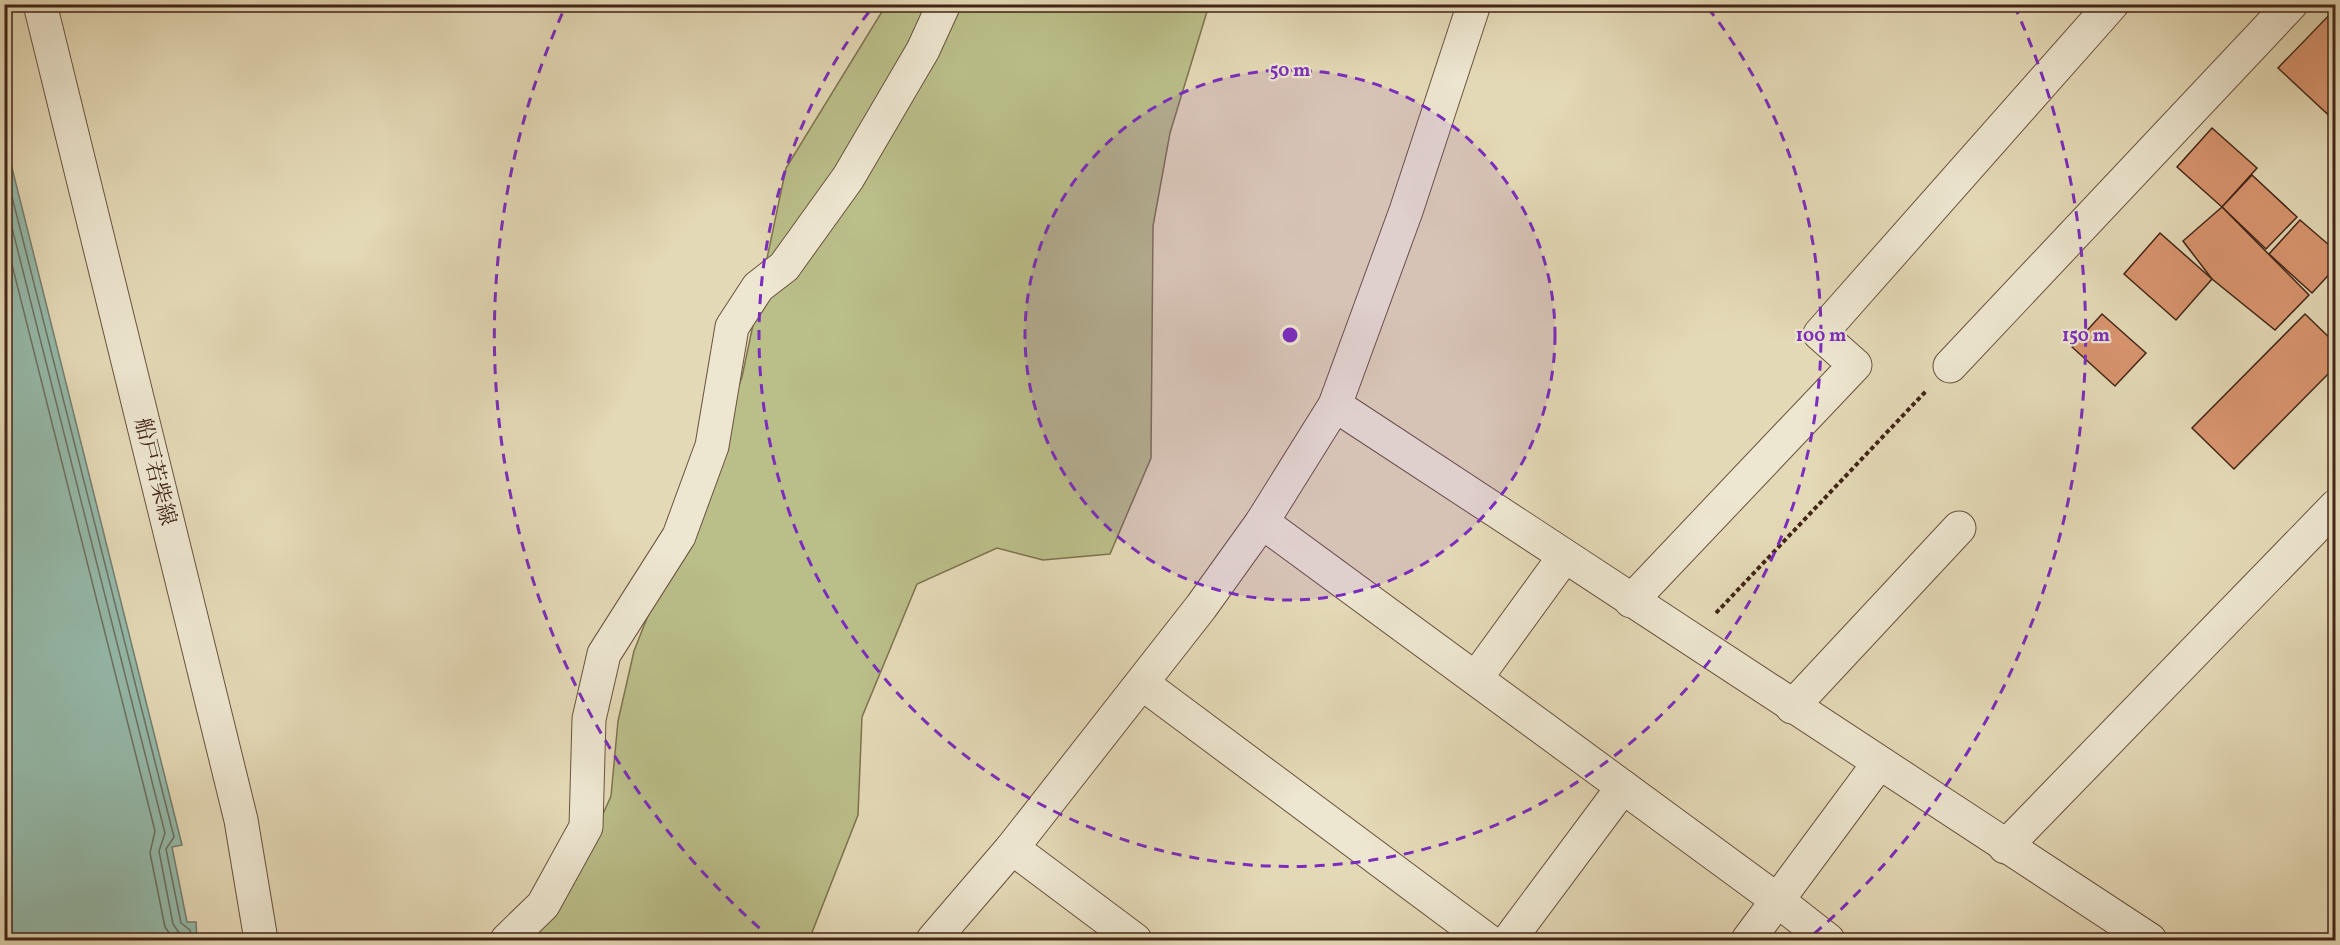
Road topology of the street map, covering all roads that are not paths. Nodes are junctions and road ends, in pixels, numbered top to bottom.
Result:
1 (40, 4) edge
2 (944, 4) edge
3 (1474, 4) edge
4 (2112, 4) edge
5 (2291, 4) edge
6 (1950, 366) road end
7 (1335, 405) junction
8 (2336, 506) edge
9 (1262, 522) junction
10 (1959, 528) dead end
11 (1564, 557) junction
12 (1631, 601) junction
13 (1476, 678) junction
14 (1143, 684) junction
15 (1792, 707) junction
16 (1879, 763) junction
17 (1623, 787) junction
18 (2005, 847) junction
19 (1012, 848) junction
20 (1778, 900) junction
21 (261, 940) edge
22 (507, 940) edge
23 (933, 940) edge
24 (1135, 940) edge
25 (1486, 940) edge
26 (1509, 940) edge
27 (1748, 940) edge
28 (1828, 940) edge
29 (2150, 940) edge

1 - 21 street, 船戸若柴線
2 - 22 street
3 - 7 street
4 - 12 street
5 - 6 street
7 - 9 street
7 - 11 street
8 - 18 street
9 - 13 street
9 - 14 street
10 - 15 street
11 - 12 street
11 - 13 street
12 - 15 street
13 - 17 street
14 - 19 street
14 - 25 street
15 - 16 street
16 - 18 street
16 - 20 street
17 - 20 street
17 - 26 street
18 - 29 street
19 - 23 street
19 - 24 street
20 - 27 street
20 - 28 street

